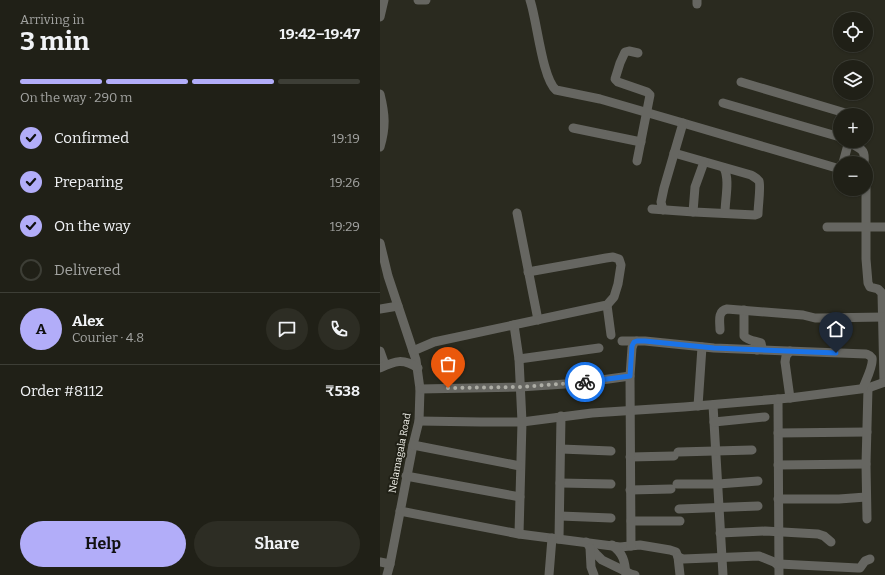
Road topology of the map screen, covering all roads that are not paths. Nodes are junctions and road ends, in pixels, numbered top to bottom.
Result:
1 (384, 0) edge
2 (418, 0) edge
3 (426, 0) edge
4 (530, 0) edge
5 (380, 17) edge
6 (638, 53) dead end
7 (741, 82) dead end
8 (380, 94) edge
9 (723, 103) dead end
10 (833, 109) edge
11 (646, 112) junction
12 (683, 123) junction
13 (573, 128) dead end
14 (833, 135) edge
15 (641, 142) junction
16 (380, 148) edge
17 (674, 153) junction
18 (637, 161) dead end
19 (704, 162) junction
20 (833, 167) edge
21 (724, 168) junction
22 (866, 196) edge
23 (652, 209) dead end
24 (663, 210) junction
25 (693, 212) junction
26 (517, 213) dead end
27 (724, 213) junction
28 (826, 227) dead end
29 (866, 227) junction
30 (885, 227) edge
31 (380, 243) edge
32 (528, 272) junction
33 (883, 290) edge
34 (606, 305) junction
35 (398, 306) junction
36 (380, 309) edge
37 (744, 310) junction
38 (884, 317) edge
39 (538, 320) junction
40 (514, 325) junction
41 (720, 330) dead end
42 (611, 335) dead end
43 (622, 341) dead end
44 (636, 341) junction
45 (884, 344) edge
46 (702, 347) junction
47 (598, 348) dead end
48 (757, 350) junction
49 (380, 351) edge
50 (413, 351) junction
51 (790, 351) junction
52 (519, 359) junction
53 (383, 367) edge
54 (418, 368) junction
55 (630, 376) junction
56 (884, 382) edge
57 (520, 387) junction
58 (865, 388) junction
59 (420, 389) junction
60 (790, 398) junction
61 (778, 399) junction
62 (713, 405) junction
63 (698, 406) junction
64 (630, 411) junction
65 (561, 416) junction
66 (765, 417) dead end
67 (419, 421) junction
68 (522, 422) junction
69 (714, 422) junction
70 (867, 432) junction
71 (778, 433) junction
72 (412, 445) junction
73 (560, 449) junction
74 (752, 450) dead end
75 (611, 451) dead end
76 (716, 452) junction
77 (630, 457) junction
78 (866, 464) junction
79 (778, 465) junction
80 (520, 466) junction
81 (406, 476) junction
82 (758, 481) dead end
83 (560, 483) junction
84 (611, 484) dead end
85 (718, 484) junction
86 (630, 490) junction
87 (520, 497) junction
88 (866, 497) junction
89 (778, 499) junction
90 (758, 506) dead end
91 (719, 508) junction
92 (679, 509) dead end
93 (400, 511) junction
94 (560, 516) junction
95 (611, 518) dead end
96 (868, 518) dead end
97 (630, 521) junction
98 (680, 521) dead end
99 (778, 532) junction
100 (720, 533) junction
101 (519, 534) junction
102 (556, 538) junction
103 (832, 542) dead end
104 (588, 545) junction
105 (612, 545) junction
106 (631, 546) junction
107 (678, 557) junction
108 (722, 558) junction
109 (870, 559) dead end
110 (380, 562) edge
111 (390, 564) junction
112 (779, 568) edge
113 (859, 572) edge
114 (626, 573) edge
115 (387, 575) edge
116 (549, 575) edge
117 (594, 575) edge
118 (635, 575) edge
119 (680, 575) edge
120 (723, 575) edge

1 - 5 street
2 - 3 street
4 - 11 street
6 - 11 street
7 - 10 street
8 - 16 street
9 - 14 street
11 - 12 street
11 - 15 street
12 - 17 street
12 - 20 street
13 - 15 street
15 - 18 street
17 - 19 street
17 - 24 street
19 - 21 street
19 - 25 street
21 - 27 street
21 - 27 street
22 - 29 street
23 - 24 street
24 - 25 street
25 - 27 street
26 - 32 street
28 - 29 street
29 - 30 street
29 - 33 street
31 - 35 street, Nelamagala Road
32 - 34 street
32 - 39 street
33 - 38 street
34 - 39 street
34 - 42 street
35 - 36 street
35 - 50 street, Nelamagala Road
37 - 38 street
37 - 41 street
37 - 48 street
38 - 45 street
39 - 40 street
40 - 50 street
40 - 52 street
43 - 44 street
44 - 46 street
44 - 55 street
45 - 56 street
46 - 48 street
46 - 63 street
47 - 52 street
48 - 51 street
49 - 53 street
50 - 54 street, Nelamagala Road
51 - 58 street
51 - 60 street
52 - 57 street
53 - 54 street
54 - 59 street, Nelamagala Road
55 - 57 street
55 - 64 street
56 - 58 street
57 - 59 street
57 - 68 street
58 - 60 street
58 - 70 street
59 - 67 street, Nelamagala Road
60 - 61 street
61 - 62 street
61 - 71 street
62 - 63 street
62 - 69 street
63 - 64 street
64 - 65 street
64 - 77 street
65 - 68 street
65 - 73 street
66 - 69 street
67 - 68 street
67 - 72 street, Nelamagala Road
68 - 80 street
69 - 76 street
70 - 71 street
70 - 78 street
71 - 79 street
72 - 80 street
72 - 81 street, Nelamagala Road
73 - 75 street
73 - 83 street
74 - 76 street
76 - 77 street
76 - 85 street
77 - 86 street
78 - 79 street
78 - 88 street
79 - 89 street
80 - 87 street
81 - 87 street
81 - 93 street, Nelamagala Road
82 - 85 street
83 - 84 street
83 - 94 street
85 - 86 street
85 - 91 street
86 - 97 street
87 - 101 street
88 - 89 street
88 - 96 street
89 - 99 street
90 - 91 street
91 - 92 street
91 - 100 street
93 - 101 street
93 - 111 street, Nelamagala Road
94 - 95 street
94 - 102 street
97 - 98 street
97 - 106 street
99 - 100 street
99 - 103 street
99 - 112 street
100 - 108 street
101 - 102 street
102 - 104 street
102 - 116 street
104 - 105 street
104 - 114 street
104 - 117 street
105 - 106 street
105 - 114 street
106 - 107 street
107 - 108 street
107 - 119 street
108 - 112 street
108 - 120 street
109 - 113 street
110 - 111 street
111 - 115 street, Nelamagala Road
112 - 113 street
114 - 118 street

